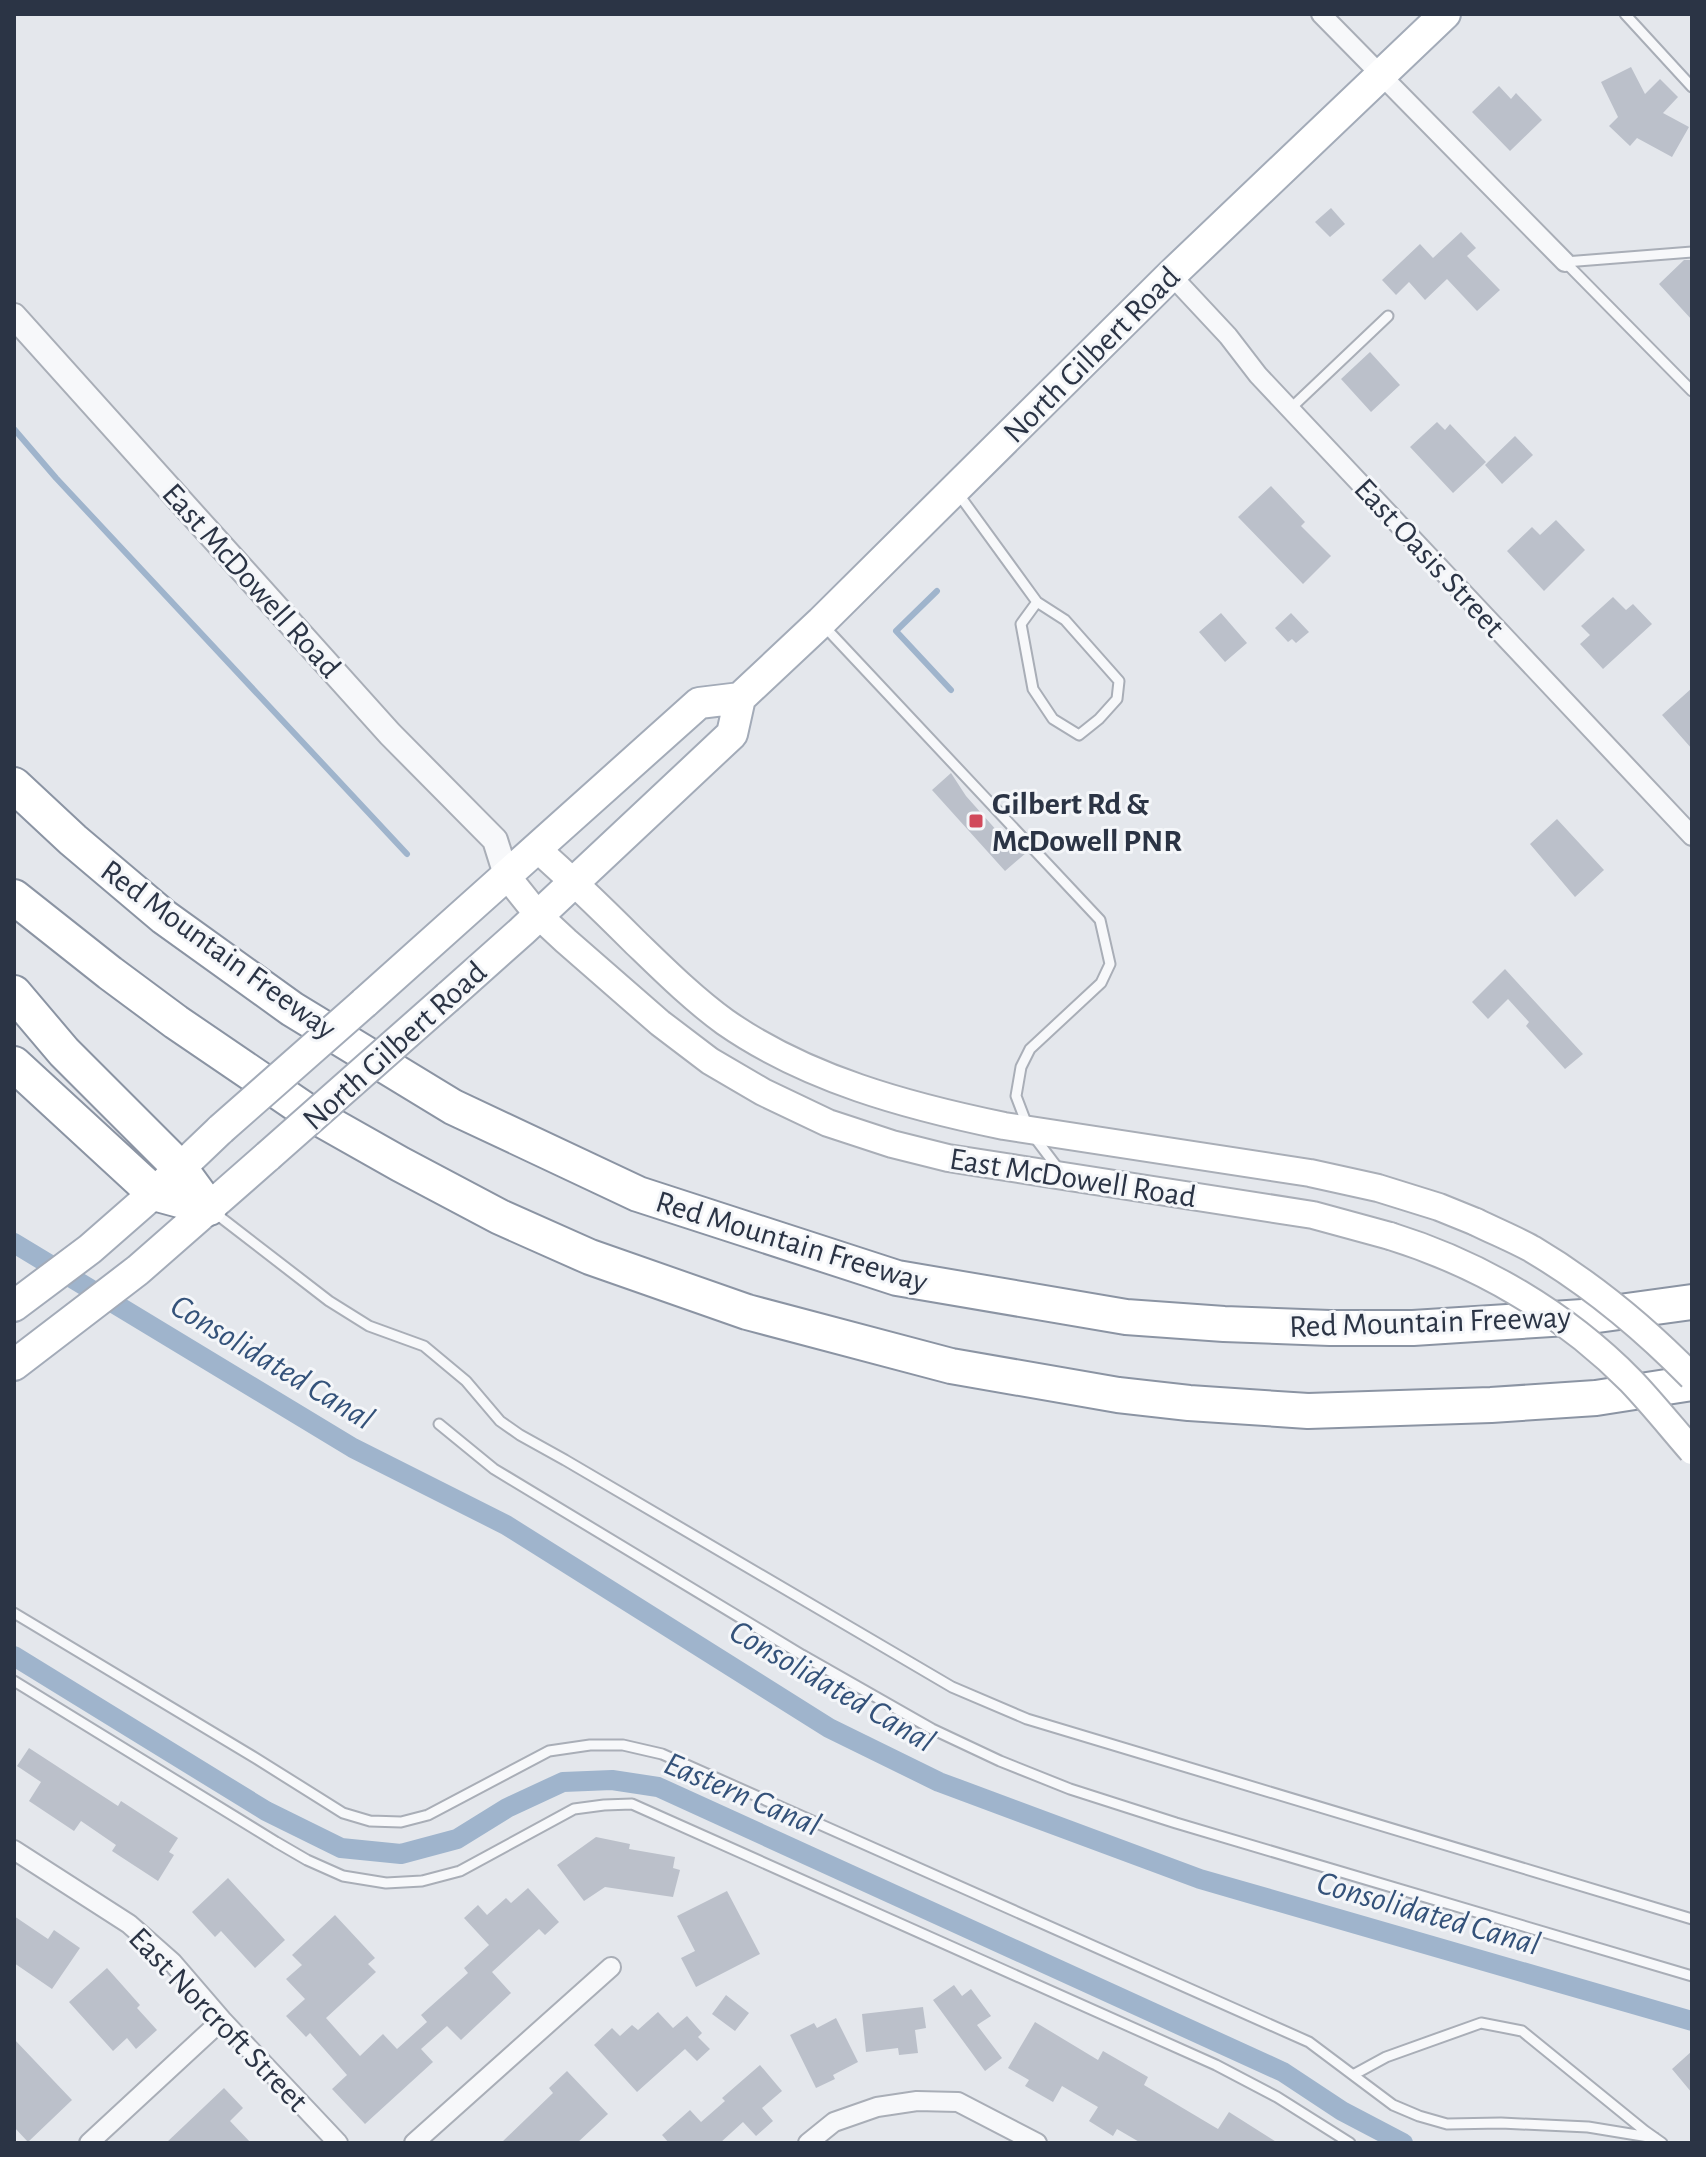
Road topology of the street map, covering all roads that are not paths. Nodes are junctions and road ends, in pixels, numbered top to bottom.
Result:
1 (1321, 14) edge
2 (1445, 14) edge
3 (1625, 14) edge
4 (1380, 75) junction
5 (1692, 87) edge
6 (1692, 252) edge
7 (1565, 262) junction
8 (1171, 275) junction
9 (14, 316) edge
10 (1388, 316) dead end
11 (1692, 391) edge
12 (1290, 409) junction
13 (955, 489) junction
14 (1037, 602) junction
15 (821, 622) junction
16 (740, 698) junction
17 (14, 785) edge
18 (1692, 836) edge
19 (495, 840) junction
20 (536, 848) junction
21 (506, 875) junction
22 (574, 882) junction
23 (14, 897) edge
24 (538, 915) junction
25 (14, 993) edge
26 (14, 1064) edge
27 (1029, 1130) junction
28 (179, 1167) junction
29 (1065, 1177) junction
30 (154, 1193) junction
31 (209, 1208) junction
32 (1692, 1302) edge
33 (14, 1306) edge
34 (14, 1365) edge
35 (1692, 1380) edge
36 (439, 1424) dead end
37 (1692, 1451) edge
38 (14, 1613) edge
39 (14, 1681) edge
40 (14, 1850) edge
41 (1692, 1919) edge
42 (611, 1967) dead end
43 (1692, 1976) edge
44 (222, 2020) junction
45 (1353, 2075) junction
46 (1659, 2141) edge
47 (89, 2143) edge
48 (338, 2143) edge
49 (414, 2143) edge
50 (808, 2143) edge
51 (1037, 2143) edge
52 (1350, 2143) edge

1 - 4 street
2 - 4 main road, North Gilbert Road
3 - 5 lane
4 - 7 street
4 - 8 main road, North Gilbert Road
6 - 7 lane
7 - 11 lane
8 - 12 street, East Oasis Street
8 - 13 main road, North Gilbert Road
9 - 19 street, East McDowell Road
10 - 12 lane
12 - 18 street, East Oasis Street
13 - 14 lane
13 - 15 main road, North Gilbert Road
14 - 14 lane
15 - 16 main road, North Gilbert Road
15 - 27 lane
16 - 20 main road, North Gilbert Road
16 - 22 main road, North Gilbert Road
17 - 32 highway, Red Mountain Freeway
19 - 20 street
19 - 21 street, East McDowell Road
20 - 21 main road, North Gilbert Road
20 - 22 main road, East McDowell Road
21 - 24 main road, East McDowell Road
21 - 28 main road, North Gilbert Road, bridge
22 - 24 main road, North Gilbert Road
22 - 27 main road, East McDowell Road
23 - 35 highway
24 - 29 main road, East McDowell Road
24 - 31 main road, North Gilbert Road, bridge
25 - 28 highway
26 - 30 highway
27 - 29 lane
27 - 35 main road, East McDowell Road, bridge
28 - 30 main road, North Gilbert Road
28 - 31 highway
29 - 37 main road, East McDowell Road, bridge
30 - 31 highway
30 - 33 main road, North Gilbert Road
31 - 34 main road, North Gilbert Road
31 - 41 lane
36 - 43 lane
38 - 45 lane
39 - 52 lane
40 - 44 street, East Norcroft Street
42 - 49 street
44 - 47 street
44 - 48 street, East Norcroft Street
45 - 46 lane
45 - 46 lane
50 - 51 street

